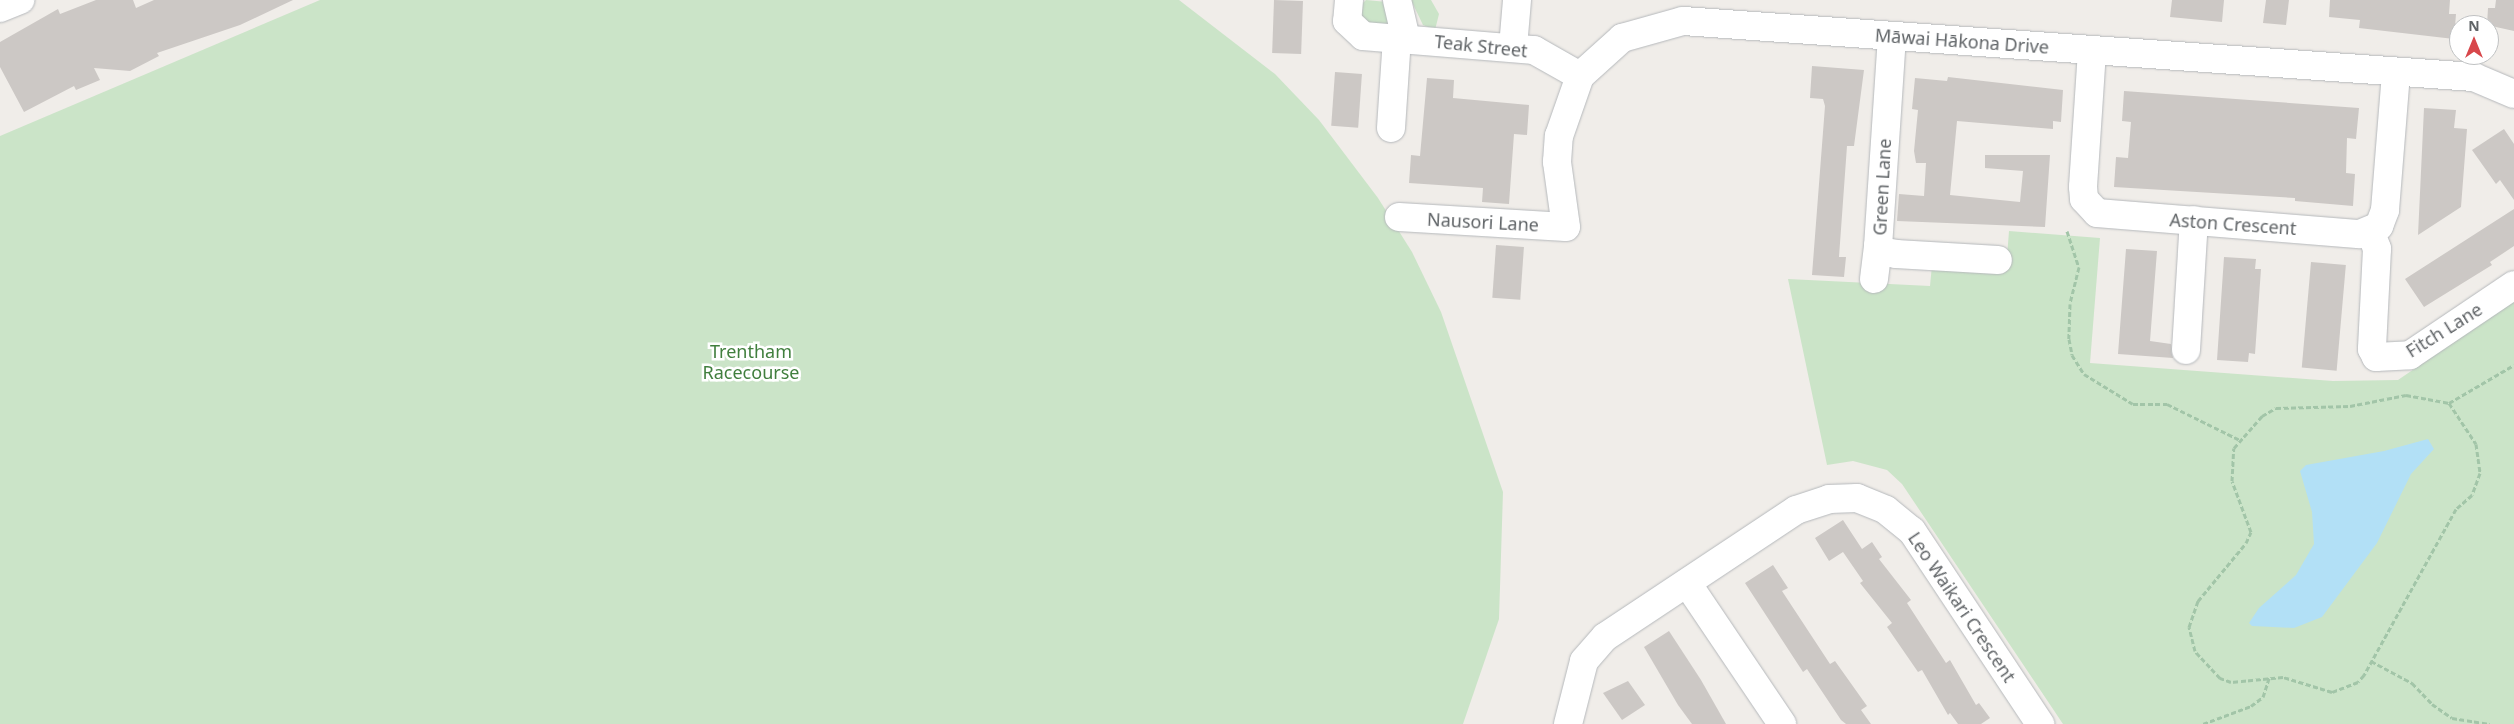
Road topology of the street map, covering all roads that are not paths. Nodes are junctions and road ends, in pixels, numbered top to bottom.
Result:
1 (20, 0) edge
2 (1349, 0) edge
3 (1397, 0) edge
4 (1517, 0) edge
5 (0, 8) edge
6 (1892, 36) junction
7 (1401, 38) junction
8 (1513, 47) junction
9 (2092, 51) junction
10 (2396, 72) junction
11 (1580, 76) junction
12 (2514, 94) edge
13 (1391, 128) dead end
14 (1399, 217) dead end
15 (2194, 220) junction
16 (1566, 227) joint
17 (2371, 233) junction
18 (1878, 246) junction
19 (1998, 260) dead end
20 (1874, 279) dead end
21 (2514, 285) edge
22 (2186, 350) dead end
23 (1687, 583) junction
24 (1568, 724) edge
25 (1782, 724) edge
26 (2040, 724) edge

1 - 5 street
2 - 7 street, Teak Street
3 - 7 street
4 - 8 street
6 - 9 street, Māwai Hākona Drive
6 - 11 street, Māwai Hākona Drive
6 - 18 street, Green Lane
7 - 8 street, Teak Street
7 - 13 street
8 - 11 street, Teak Street
9 - 10 street, Māwai Hākona Drive
9 - 15 street, Aston Crescent
10 - 12 street, Māwai Hākona Drive
10 - 17 street
11 - 16 street, Māwai Hākona Drive
14 - 16 street, Nausori Lane
15 - 17 street, Aston Crescent
15 - 22 street
17 - 21 street, Fitch Lane
18 - 19 street, Green Lane
18 - 20 street
23 - 24 street, Leo Waikari Crescent
23 - 25 street
23 - 26 street, Leo Waikari Crescent

